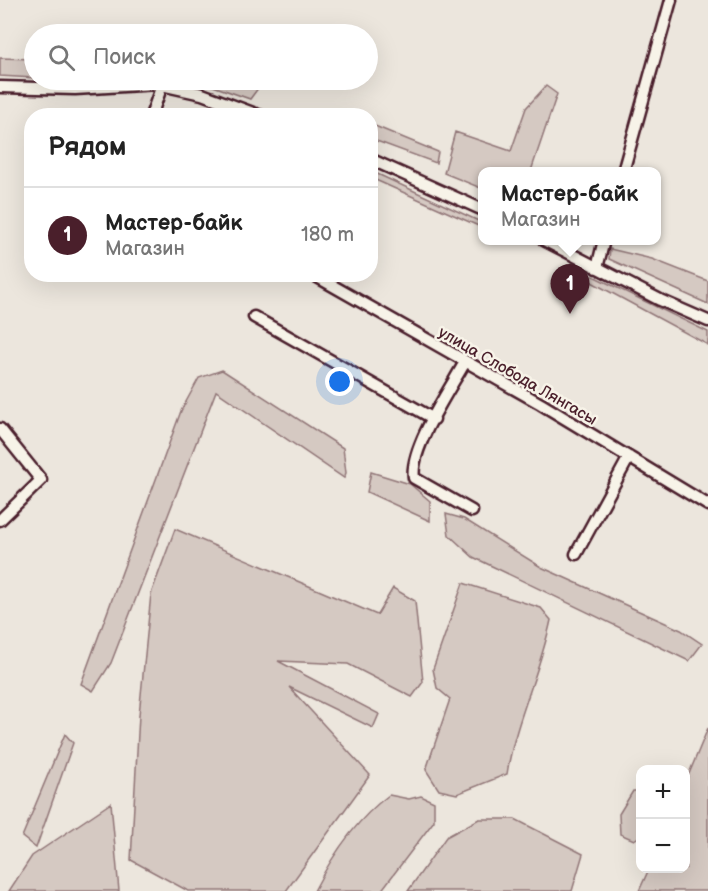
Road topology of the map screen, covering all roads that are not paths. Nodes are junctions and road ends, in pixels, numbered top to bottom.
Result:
1 (671, 0) edge
2 (0, 87) edge
3 (24, 88) edge
4 (160, 90) edge
5 (184, 90) edge
6 (154, 108) edge
7 (240, 108) edge
8 (378, 163) edge
9 (624, 167) edge
10 (478, 208) edge
11 (553, 245) edge
12 (603, 245) edge
13 (597, 268) junction
14 (326, 282) edge
15 (254, 317) dead end
16 (708, 321) edge
17 (465, 362) junction
18 (434, 419) junction
19 (0, 429) edge
20 (629, 457) junction
21 (708, 505) edge
22 (472, 511) dead end
23 (0, 520) edge
24 (576, 554) dead end

1 - 9 street
2 - 3 street
4 - 6 street
5 - 7 street
8 - 10 street
11 - 13 street
12 - 13 street
13 - 16 street
14 - 17 street, улица Слобода Лянгасы
15 - 18 street
17 - 18 street
17 - 20 street, улица Слобода Лянгасы
18 - 22 street
19 - 23 street
20 - 21 street, улица Слобода Лянгасы
20 - 24 street

